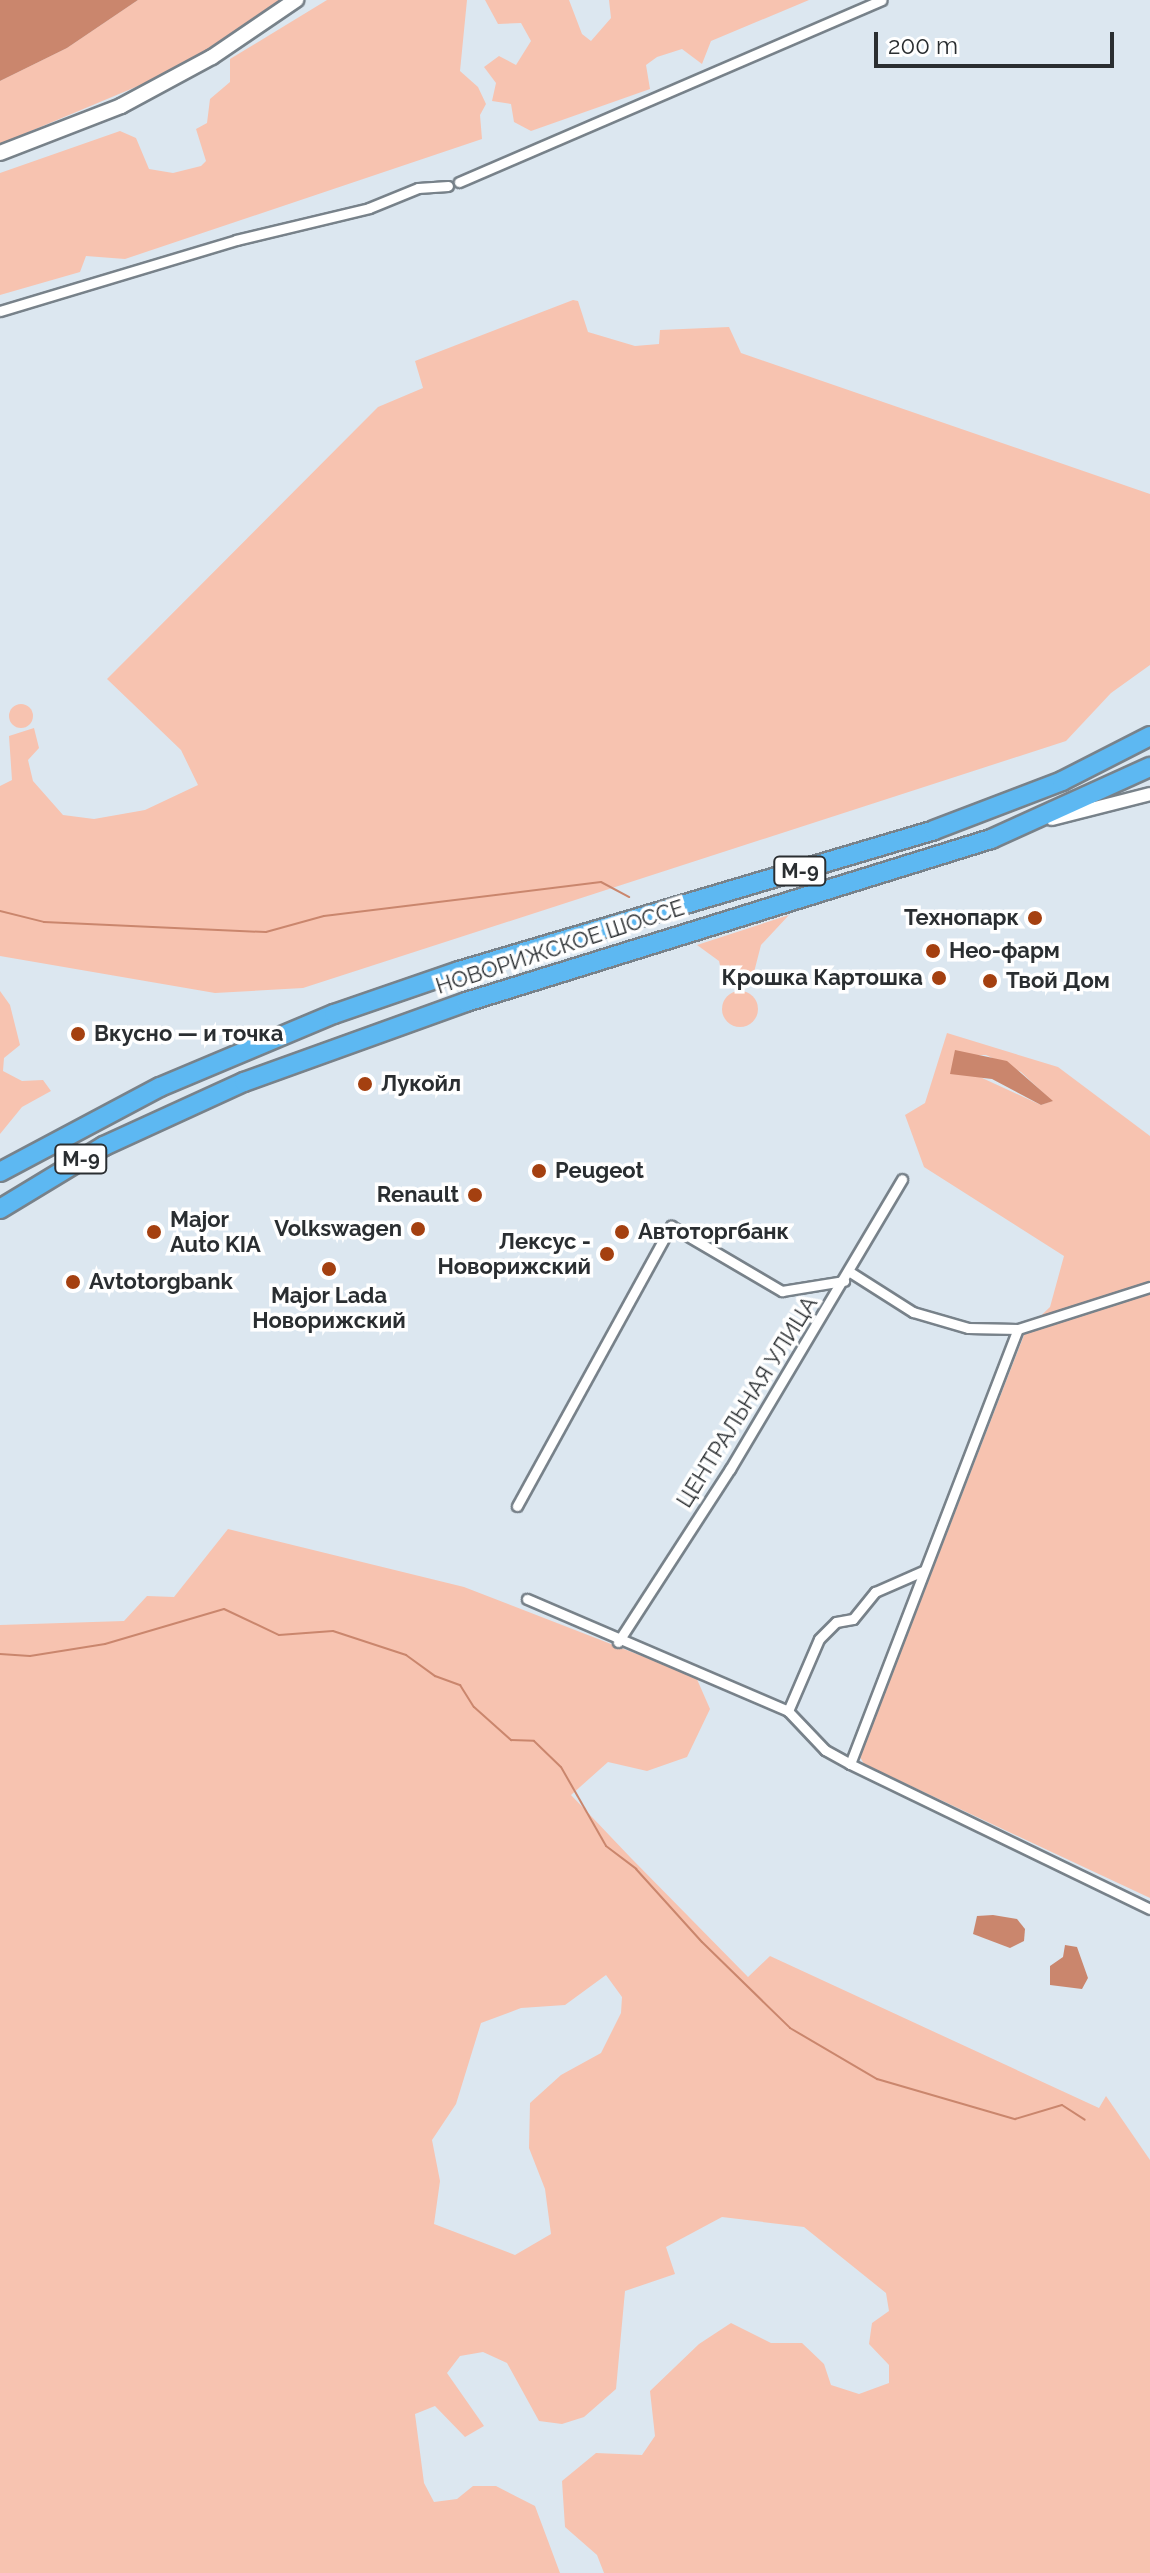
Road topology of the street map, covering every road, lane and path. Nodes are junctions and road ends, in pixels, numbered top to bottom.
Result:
1 (296, 0) edge
2 (882, 0) edge
3 (0, 153) edge
4 (459, 182) dead end
5 (448, 186) dead end
6 (0, 311) edge
7 (1150, 736) edge
8 (1150, 767) edge
9 (1150, 794) edge
10 (1026, 826) junction
11 (0, 1172) edge
12 (902, 1179) dead end
13 (0, 1209) edge
14 (847, 1276) junction
15 (1150, 1287) edge
16 (1018, 1329) junction
17 (517, 1506) dead end
18 (923, 1571) junction
19 (527, 1599) dead end
20 (618, 1642) junction
21 (788, 1711) junction
22 (850, 1764) junction
23 (1150, 1909) edge

1 - 3 main road
2 - 4 street
5 - 6 street
7 - 11 highway, НОВОРИЖСКОЕ ШОССЕ / М-9
8 - 10 highway, НОВОРИЖСКОЕ ШОССЕ / М-9
9 - 10 street, М-9
10 - 13 highway, НОВОРИЖСКОЕ ШОССЕ / М-9
12 - 14 street, ЦЕНТРАЛЬНАЯ УЛИЦА
14 - 16 street
14 - 17 street
14 - 20 street, ЦЕНТРАЛЬНАЯ УЛИЦА
15 - 16 street
16 - 18 street
18 - 21 street
18 - 22 street
19 - 20 street
20 - 21 street
21 - 22 street
22 - 23 street

